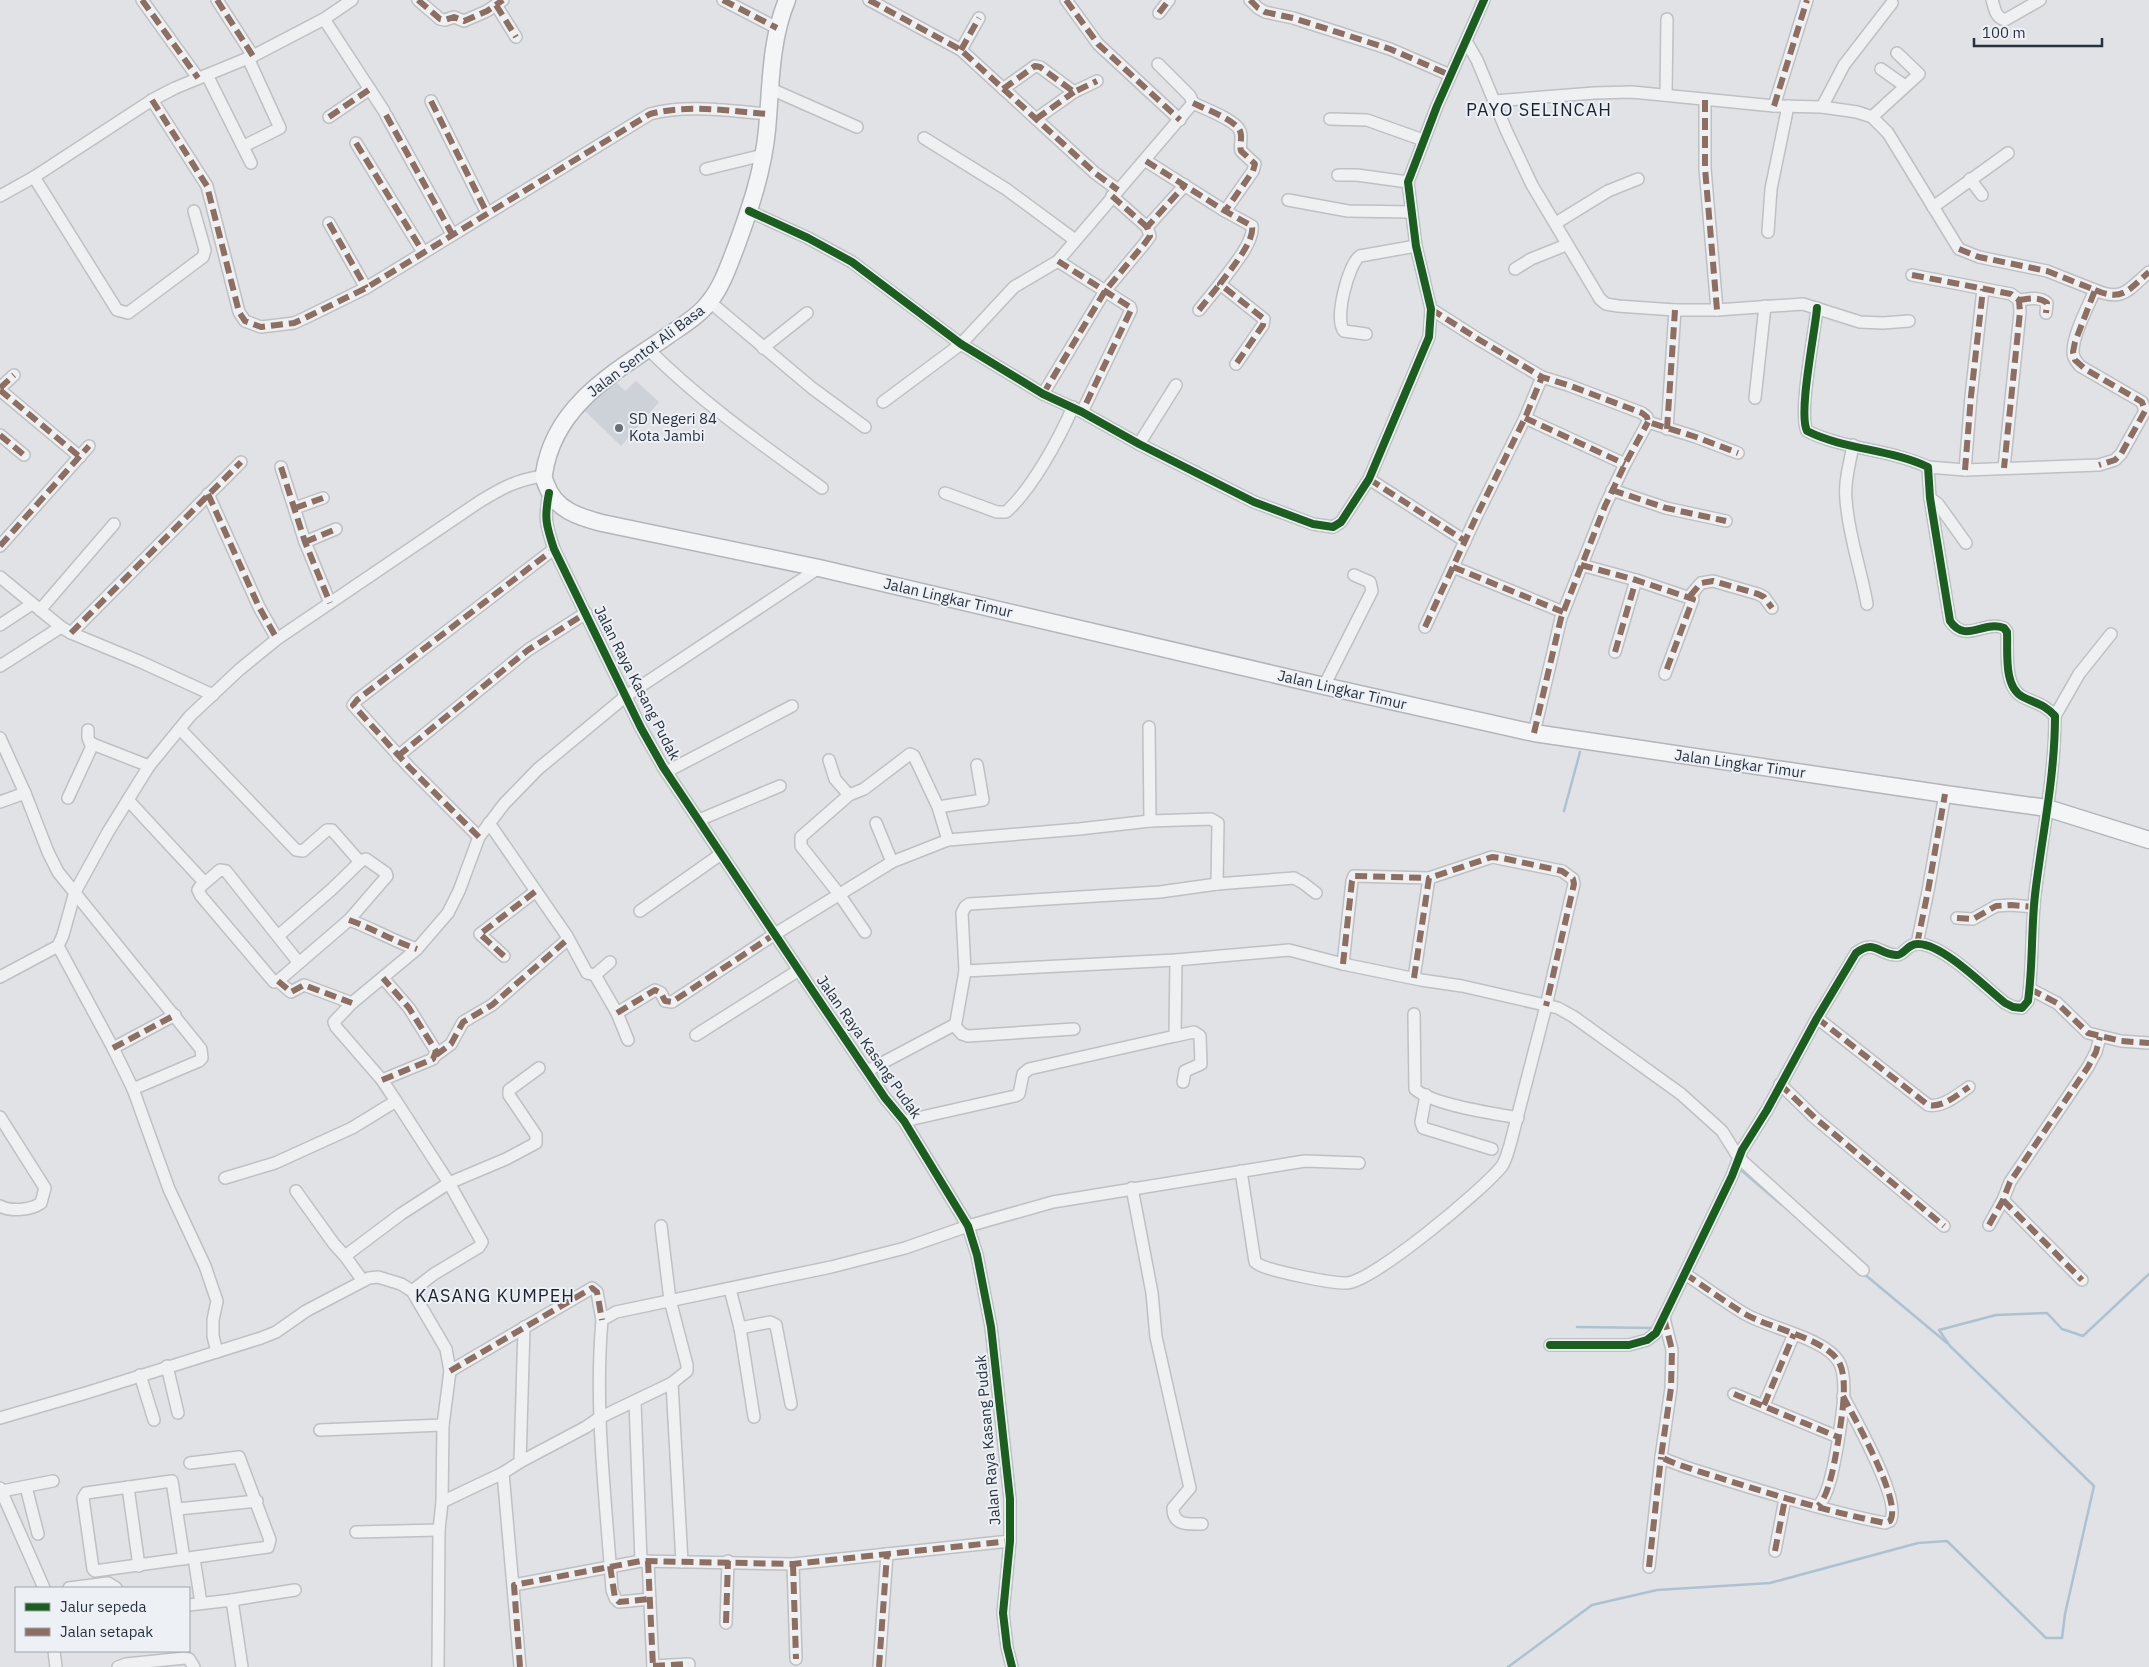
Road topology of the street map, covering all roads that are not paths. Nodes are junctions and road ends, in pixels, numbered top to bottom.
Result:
1 (142, 0) edge
2 (217, 0) edge
3 (352, 0) edge
4 (418, 0) edge
5 (724, 0) edge
6 (787, 0) edge
7 (869, 0) edge
8 (1066, 0) edge
9 (1170, 0) edge
10 (1250, 0) edge
11 (1484, 0) edge
12 (1807, 0) edge
13 (1992, 0) edge
14 (2040, 0) edge
15 (500, 2) edge
16 (1892, 3) dead end
17 (1159, 13) dead end
18 (979, 18) dead end
19 (324, 19) junction
20 (1667, 19) dead end
21 (777, 28) junction
22 (516, 37) dead end
23 (1466, 41) junction
24 (961, 50) junction
25 (1897, 53) dead end
26 (250, 57) junction
27 (1158, 64) dead end
28 (1882, 69) dead end
29 (1450, 75) junction
30 (202, 77) junction
31 (1097, 81) dead end
32 (1905, 86) junction
33 (370, 89) junction
34 (771, 89) junction
35 (1003, 89) junction
36 (1074, 92) junction
37 (1666, 94) junction
38 (152, 100) junction
39 (1705, 100) junction
40 (431, 101) dead end
41 (1494, 101) junction
42 (1194, 104) junction
43 (1774, 106) junction
44 (1788, 106) junction
45 (1822, 107) junction
46 (768, 114) junction
47 (328, 117) dead end
48 (1872, 117) junction
49 (1036, 119) junction
50 (1330, 119) dead end
51 (1180, 120) junction
52 (857, 127) dead end
53 (924, 138) dead end
54 (1423, 140) junction
55 (356, 143) dead end
56 (244, 146) junction
57 (2008, 152) dead end
58 (763, 155) junction
59 (1146, 161) junction
60 (252, 163) dead end
61 (706, 169) dead end
62 (1338, 175) dead end
63 (34, 177) junction
64 (1638, 179) dead end
65 (1970, 179) junction
66 (1408, 182) junction
67 (1185, 185) junction
68 (1115, 193) junction
69 (0, 196) edge
70 (1982, 196) dead end
71 (1288, 200) dead end
72 (1933, 207) junction
73 (194, 210) dead end
74 (750, 211) junction
75 (1225, 212) junction
76 (1410, 212) junction
77 (487, 213) junction
78 (329, 223) dead end
79 (1556, 223) junction
80 (1147, 227) junction
81 (1768, 232) dead end
82 (452, 234) junction
83 (1075, 240) junction
84 (1566, 245) junction
85 (1416, 246) junction
86 (423, 252) junction
87 (1058, 261) junction
88 (1515, 269) dead end
89 (2149, 272) edge
90 (1912, 275) dead end
91 (1220, 284) junction
92 (366, 288) junction
93 (1983, 289) junction
94 (2095, 290) junction
95 (1105, 291) junction
96 (2018, 300) junction
97 (710, 302) junction
98 (1765, 306) junction
99 (1817, 308) junction
100 (1431, 309) junction
101 (1198, 310) dead end
102 (1675, 310) junction
103 (1717, 310) junction
104 (2046, 313) dead end
105 (807, 314) dead end
106 (1909, 321) dead end
107 (1366, 334) dead end
108 (961, 344) junction
109 (763, 348) junction
110 (648, 349) junction
111 (1236, 364) dead end
112 (14, 375) dead end
113 (1542, 377) junction
114 (1176, 385) dead end
115 (0, 389) edge
116 (1043, 394) junction
117 (1756, 398) dead end
118 (883, 402) dead end
119 (1078, 410) junction
120 (1525, 418) junction
121 (1648, 422) junction
122 (865, 427) dead end
123 (1667, 429) junction
124 (0, 435) edge
125 (1139, 444) junction
126 (1853, 445) junction
127 (88, 446) dead end
128 (1738, 453) dead end
129 (24, 455) dead end
130 (80, 456) junction
131 (241, 462) dead end
132 (1625, 464) junction
133 (281, 467) dead end
134 (1928, 467) junction
135 (2004, 468) junction
136 (1965, 470) junction
137 (543, 476) junction
138 (1369, 479) junction
139 (822, 488) dead end
140 (1612, 490) junction
141 (549, 493) junction
142 (945, 493) dead end
143 (208, 494) junction
144 (323, 498) dead end
145 (1930, 498) junction
146 (295, 508) junction
147 (1726, 521) dead end
148 (114, 524) dead end
149 (336, 529) dead end
150 (1465, 541) junction
151 (305, 542) junction
152 (1966, 543) dead end
153 (0, 546) edge
154 (554, 549) junction
155 (1581, 565) junction
156 (1454, 567) junction
157 (820, 568) junction
158 (1354, 574) dead end
159 (2, 580) edge
160 (1636, 580) junction
161 (1690, 596) junction
162 (330, 603) junction
163 (1867, 604) dead end
164 (36, 607) junction
165 (1772, 608) dead end
166 (1563, 612) junction
167 (586, 613) junction
168 (0, 625) edge
169 (1425, 627) dead end
170 (66, 630) junction
171 (2111, 634) dead end
172 (277, 639) junction
173 (1615, 652) dead end
174 (0, 666) edge
175 (1665, 674) dead end
176 (1324, 686) junction
177 (213, 695) junction
178 (626, 696) junction
179 (792, 706) dead end
180 (2056, 716) junction
181 (1149, 727) dead end
182 (180, 729) junction
183 (88, 730) dead end
184 (1534, 733) junction
185 (0, 738) edge
186 (93, 744) junction
187 (398, 756) junction
188 (829, 760) dead end
189 (977, 765) dead end
190 (149, 766) junction
191 (666, 772) junction
192 (780, 786) dead end
193 (25, 793) junction
194 (1945, 794) junction
195 (849, 795) junction
196 (68, 798) dead end
197 (128, 800) junction
198 (0, 802) edge
199 (938, 807) junction
200 (2047, 808) junction
201 (699, 820) junction
202 (1150, 821) junction
203 (489, 822) junction
204 (876, 823) dead end
205 (479, 837) junction
206 (948, 840) junction
207 (2149, 840) edge
208 (721, 854) junction
209 (360, 862) junction
210 (892, 862) junction
211 (1429, 878) junction
212 (204, 882) junction
213 (1217, 884) junction
214 (536, 891) junction
215 (75, 892) junction
216 (1316, 893) dead end
217 (839, 894) junction
218 (2034, 907) junction
219 (640, 911) dead end
220 (1957, 918) dead end
221 (349, 920) junction
222 (865, 932) dead end
223 (775, 934) junction
224 (278, 936) junction
225 (568, 939) junction
226 (1917, 944) junction
227 (58, 946) junction
228 (416, 950) junction
229 (504, 956) dead end
230 (1176, 960) junction
231 (610, 962) dead end
232 (299, 963) junction
233 (1343, 964) junction
234 (799, 970) junction
235 (965, 970) junction
236 (595, 974) junction
237 (0, 977) edge
238 (383, 978) junction
239 (1414, 978) junction
240 (278, 981) junction
241 (2030, 989) junction
242 (352, 1003) junction
243 (1546, 1006) junction
244 (616, 1013) junction
245 (1414, 1014) dead end
246 (175, 1015) junction
247 (1817, 1018) junction
248 (954, 1025) junction
249 (1074, 1029) dead end
250 (696, 1035) dead end
251 (1175, 1036) junction
252 (2100, 1037) junction
253 (628, 1040) dead end
254 (2149, 1043) edge
255 (113, 1048) junction
256 (436, 1055) junction
257 (539, 1068) dead end
258 (867, 1071) junction
259 (382, 1080) junction
260 (1183, 1082) dead end
261 (1780, 1084) junction
262 (1969, 1087) dead end
263 (133, 1089) junction
264 (1426, 1095) junction
265 (396, 1101) junction
266 (0, 1117) edge
267 (1518, 1118) junction
268 (904, 1121) junction
269 (1492, 1148) dead end
270 (1739, 1158) junction
271 (1359, 1163) dead end
272 (1241, 1171) junction
273 (225, 1178) dead end
274 (448, 1183) junction
275 (1132, 1188) junction
276 (296, 1191) dead end
277 (2004, 1200) junction
278 (2, 1209) edge
279 (1989, 1225) dead end
280 (661, 1226) dead end
281 (968, 1226) junction
282 (1944, 1226) dead end
283 (345, 1256) junction
284 (1863, 1270) dead end
285 (1685, 1274) junction
286 (2082, 1280) dead end
287 (363, 1281) junction
288 (730, 1289) junction
289 (412, 1291) junction
290 (670, 1300) junction
291 (1664, 1318) junction
292 (602, 1320) junction
293 (524, 1327) junction
294 (740, 1328) junction
295 (1794, 1334) junction
296 (1550, 1345) dead end
297 (217, 1352) junction
298 (167, 1366) junction
299 (450, 1371) junction
300 (140, 1375) junction
301 (672, 1383) junction
302 (1734, 1394) dead end
303 (1842, 1396) junction
304 (635, 1402) junction
305 (791, 1404) dead end
306 (1764, 1405) junction
307 (178, 1413) dead end
308 (754, 1417) dead end
309 (0, 1418) edge
310 (599, 1418) junction
311 (154, 1420) dead end
312 (444, 1424) junction
313 (320, 1430) dead end
314 (1838, 1437) junction
315 (1661, 1457) junction
316 (520, 1462) junction
317 (190, 1463) dead end
318 (503, 1473) junction
319 (53, 1481) dead end
320 (26, 1487) junction
321 (128, 1487) junction
322 (1, 1490) edge
323 (1785, 1499) junction
324 (257, 1501) junction
325 (442, 1502) junction
326 (1818, 1506) junction
327 (178, 1510) junction
328 (1202, 1524) dead end
329 (439, 1530) junction
330 (356, 1532) dead end
331 (38, 1534) dead end
332 (1010, 1540) junction
333 (1775, 1551) dead end
334 (887, 1554) junction
335 (189, 1559) junction
336 (645, 1561) junction
337 (728, 1561) junction
338 (682, 1562) junction
339 (793, 1564) junction
340 (139, 1566) junction
341 (610, 1566) junction
342 (1649, 1567) dead end
343 (514, 1585) junction
344 (44, 1587) edge
345 (79, 1587) edge
346 (114, 1587) edge
347 (295, 1590) dead end
348 (650, 1599) junction
349 (232, 1600) junction
350 (201, 1604) junction
351 (190, 1605) edge
352 (726, 1623) dead end
353 (54, 1652) edge
354 (796, 1659) dead end
355 (689, 1664) dead end
356 (653, 1666) edge
357 (56, 1667) edge
358 (118, 1667) edge
359 (194, 1667) edge
360 (242, 1667) edge
361 (438, 1667) edge
362 (520, 1667) edge
363 (879, 1667) edge
364 (1012, 1667) edge

1 - 30 street
2 - 26 street
3 - 19 street
4 - 15 street
5 - 21 street
6 - 21 highway, Jalan Sentot Ali Basa
7 - 24 street
8 - 51 street
9 - 17 street
10 - 29 street
11 - 23 street
12 - 43 street
13 - 14 street
15 - 22 street
16 - 45 street
18 - 24 street
19 - 26 street
19 - 33 street
20 - 37 street
21 - 34 highway, Jalan Sentot Ali Basa
23 - 29 street
23 - 41 street
24 - 35 street
25 - 32 street
26 - 30 street
26 - 56 street
27 - 42 street
28 - 32 street
29 - 54 street
30 - 38 street
30 - 56 street
31 - 36 street
32 - 48 street
33 - 47 street
33 - 82 street
34 - 46 highway, Jalan Sentot Ali Basa
34 - 52 street
35 - 36 street
35 - 49 street
36 - 49 street
37 - 39 street
37 - 41 street
38 - 63 street
38 - 92 street
39 - 43 street
39 - 103 street
40 - 77 street
41 - 79 street
42 - 51 street
42 - 75 street
43 - 44 street
44 - 45 street
44 - 81 street
45 - 48 street
46 - 58 highway, Jalan Sentot Ali Basa
46 - 77 street
48 - 72 street
49 - 68 street
50 - 54 street
51 - 59 street
53 - 83 street
54 - 66 street
55 - 86 street
56 - 60 street
57 - 65 street
58 - 61 street
58 - 74 highway, Jalan Sentot Ali Basa
59 - 67 street
59 - 68 street
62 - 66 street
63 - 69 street
63 - 73 street
64 - 79 street
65 - 70 street
65 - 72 street
66 - 76 street
67 - 75 street
67 - 80 street
68 - 80 street
68 - 83 street
71 - 76 street
72 - 94 street
74 - 97 highway, Jalan Sentot Ali Basa
74 - 108 street
75 - 91 street
76 - 85 street
77 - 82 street
78 - 92 street
79 - 84 street
80 - 95 street
82 - 86 street
83 - 87 street
84 - 88 street
84 - 102 street
85 - 100 street
85 - 107 street
86 - 92 street
87 - 95 street
87 - 108 street
89 - 94 street
90 - 93 street
91 - 101 street
91 - 111 street
93 - 96 street
93 - 136 street
94 - 135 street
95 - 116 street
95 - 119 street
96 - 104 street
96 - 135 street
97 - 109 street
97 - 110 highway, Jalan Sentot Ali Basa
98 - 99 street
98 - 103 street
98 - 117 street
99 - 106 street
99 - 126 street
100 - 113 street
100 - 138 street
102 - 103 street
102 - 123 street
105 - 109 street
108 - 116 street
108 - 118 street
109 - 122 street
110 - 137 highway, Jalan Sentot Ali Basa
110 - 139 street
112 - 115 street
113 - 120 street
113 - 121 street
114 - 125 street
115 - 130 street
116 - 119 street
119 - 125 street
119 - 142 street
120 - 132 street
120 - 150 street
121 - 123 street
121 - 132 street
123 - 128 street
124 - 129 street
125 - 138 street
126 - 134 street
126 - 163 street
127 - 130 street
130 - 153 street
131 - 143 street
132 - 140 street
133 - 146 street
134 - 136 street
134 - 145 street
135 - 136 street
137 - 141 highway
137 - 162 street
138 - 150 street
140 - 147 street
140 - 155 street
141 - 154 street, Jalan Raya Kasang Pudak
141 - 157 highway, Jalan Lingkar Timur
143 - 170 street
143 - 172 street
144 - 146 street
145 - 152 street
145 - 180 street
146 - 151 street
148 - 164 street
149 - 151 street
150 - 156 street
151 - 162 street
154 - 167 street, Jalan Raya Kasang Pudak
154 - 187 street
155 - 160 street
155 - 166 street
156 - 166 street
156 - 169 street
157 - 176 highway, Jalan Lingkar Timur
157 - 178 street
158 - 176 street
159 - 164 street
160 - 161 street
160 - 173 street
161 - 165 street
161 - 175 street
162 - 172 street
164 - 168 street
164 - 170 street
166 - 184 street
167 - 178 street, Jalan Raya Kasang Pudak
167 - 187 street
170 - 174 street
170 - 177 street
171 - 180 street
172 - 177 street
176 - 184 highway, Jalan Lingkar Timur
177 - 182 street
178 - 191 street, Jalan Raya Kasang Pudak
178 - 203 street
179 - 191 street
180 - 200 street
181 - 202 street
182 - 190 street
182 - 209 street
183 - 186 street
184 - 194 highway, Jalan Lingkar Timur
185 - 193 street
186 - 190 street
186 - 196 street
187 - 205 street
188 - 195 street
189 - 199 street
190 - 197 street
191 - 201 street, Jalan Raya Kasang Pudak
192 - 201 street
193 - 198 street
193 - 215 street
194 - 200 highway, Jalan Lingkar Timur
194 - 226 street
195 - 199 street
195 - 217 street
197 - 212 street
197 - 215 street
199 - 206 street
200 - 207 highway, Jalan Lingkar Timur
200 - 218 street
201 - 208 street, Jalan Raya Kasang Pudak
202 - 206 street
202 - 213 street
203 - 205 street
203 - 214 street
204 - 210 street
205 - 228 street
206 - 210 street
208 - 219 street
208 - 223 street, Jalan Raya Kasang Pudak
209 - 221 street
209 - 224 street
210 - 217 street
211 - 233 street
211 - 239 street
211 - 243 street
212 - 224 street
212 - 240 street
213 - 216 street
213 - 235 street
214 - 225 street
214 - 229 street
215 - 227 street
215 - 246 street
217 - 222 street
217 - 223 street
218 - 220 street
218 - 241 street
221 - 228 street
221 - 232 street
223 - 234 street, Jalan Raya Kasang Pudak
223 - 244 street
224 - 232 street
225 - 236 street
225 - 256 street
226 - 241 street
226 - 247 street
227 - 237 street
227 - 255 street
228 - 238 street
230 - 233 street
230 - 235 street
230 - 251 street
231 - 236 street
232 - 240 street
233 - 239 street
234 - 250 street
234 - 258 street, Jalan Raya Kasang Pudak
235 - 248 street
236 - 244 street
238 - 242 street
238 - 256 street
239 - 243 street
240 - 242 street
241 - 252 street
242 - 259 street
243 - 267 street
243 - 270 street
244 - 253 street
245 - 264 street
246 - 255 street
246 - 263 street
247 - 261 street
247 - 262 street
248 - 249 street
248 - 258 street
251 - 260 street
251 - 268 street
252 - 254 street
252 - 277 street
255 - 263 street
256 - 259 street
257 - 274 street
258 - 268 street, Jalan Raya Kasang Pudak
259 - 265 street
261 - 270 street
261 - 282 street
263 - 297 street
264 - 267 street
264 - 269 street
265 - 273 street
265 - 274 street
266 - 278 street
267 - 272 street
268 - 281 street, Jalan Raya Kasang Pudak
270 - 284 street
270 - 285 street
271 - 272 street
272 - 275 street
274 - 283 street
274 - 289 street
275 - 281 street
275 - 328 street
276 - 283 street
277 - 279 street
277 - 286 street
280 - 290 street
281 - 288 street
281 - 332 street, Jalan Raya Kasang Pudak
283 - 287 street
285 - 291 street
285 - 295 street
287 - 289 street
287 - 297 street
288 - 290 street
288 - 294 street
289 - 299 street
290 - 292 street
290 - 301 street
291 - 296 street
291 - 315 street
292 - 293 street
292 - 310 street
293 - 299 street
293 - 316 street
294 - 305 street
294 - 308 street
295 - 303 street
295 - 306 street
297 - 298 street
298 - 300 street
298 - 307 street
299 - 312 street
300 - 309 street
300 - 311 street
301 - 304 street
301 - 338 street
302 - 306 street
303 - 314 street
303 - 326 street
304 - 310 street
304 - 336 street
306 - 314 street
310 - 316 street
310 - 341 street
312 - 313 street
312 - 325 street
314 - 326 street
315 - 323 street
315 - 342 street
316 - 318 street
317 - 324 street
318 - 325 street
318 - 343 street
319 - 320 street
320 - 322 street
320 - 331 street
321 - 327 street
321 - 340 street
321 - 340 street
322 - 344 street
323 - 326 street
323 - 333 street
324 - 327 street
324 - 335 street
325 - 329 street
327 - 335 street
329 - 330 street
329 - 361 street
332 - 334 street
332 - 364 street, Jalan Raya Kasang Pudak
334 - 339 street
334 - 363 street
335 - 340 street
335 - 350 street
336 - 338 street
336 - 341 street
336 - 348 street
337 - 338 street
337 - 339 street
337 - 352 street
339 - 354 street
341 - 343 street
341 - 348 street
343 - 362 street
345 - 346 street
347 - 349 street
348 - 356 street
349 - 350 street
349 - 360 street
350 - 351 street
353 - 357 street
355 - 356 street
358 - 359 street

